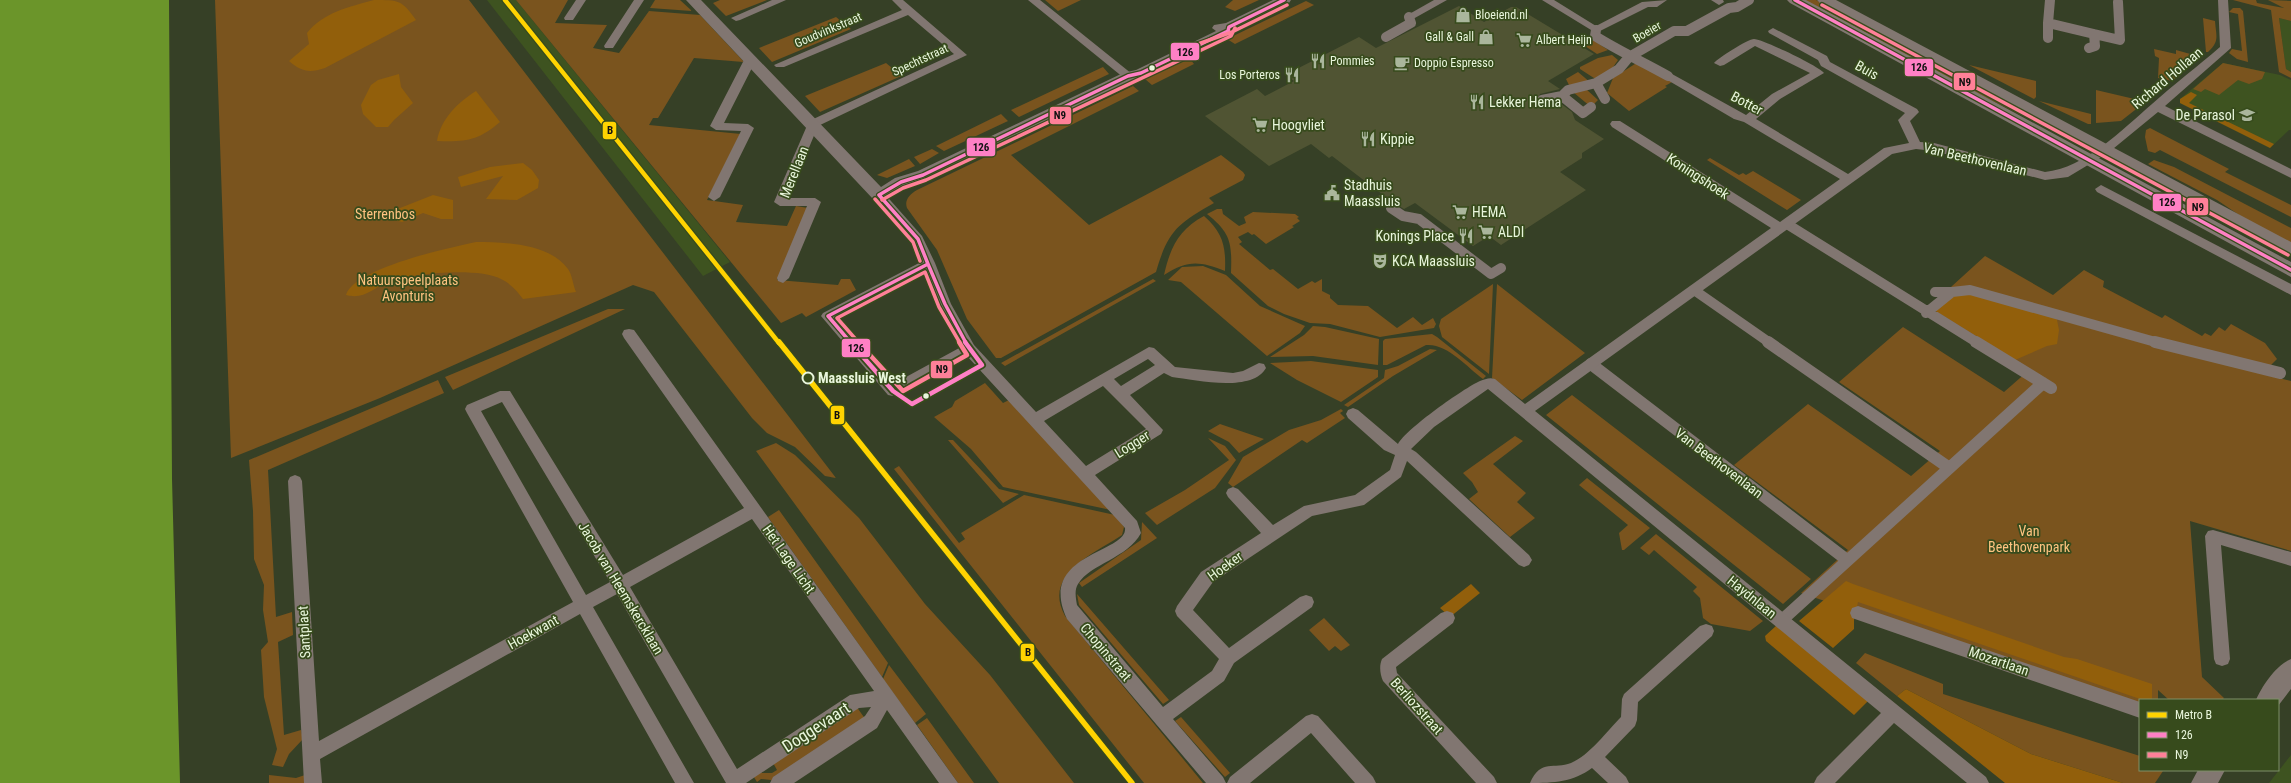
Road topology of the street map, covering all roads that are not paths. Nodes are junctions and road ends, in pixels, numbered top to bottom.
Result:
1 (581, 0) edge
2 (639, 0) edge
3 (693, 0) edge
4 (781, 0) edge
5 (897, 0) edge
6 (1033, 0) edge
7 (1284, 0) edge
8 (1442, 0) edge
9 (1547, 0) edge
10 (1662, 0) edge
11 (1749, 0) edge
12 (1795, 0) edge
13 (1825, 0) edge
14 (2050, 0) edge
15 (2223, 0) edge
16 (1717, 1) edge
17 (2118, 1) edge
18 (1729, 8) junction
19 (909, 10) junction
20 (1409, 17) joint
21 (569, 18) dead end
22 (736, 18) dead end
23 (2048, 24) junction
24 (1596, 30) junction
25 (1773, 31) dead end
26 (2094, 34) junction
27 (1386, 37) dead end
28 (2048, 38) dead end
29 (609, 46) dead end
30 (2088, 48) dead end
31 (1629, 57) junction
32 (750, 60) junction
33 (1720, 63) dead end
34 (780, 65) dead end
35 (1128, 76) junction
36 (1668, 76) joint
37 (1596, 83) junction
38 (1562, 96) junction
39 (1605, 99) dead end
40 (1542, 100) dead end
41 (2156, 106) junction
42 (1591, 107) dead end
43 (1748, 119) junction
44 (814, 124) junction
45 (1616, 124) dead end
46 (1916, 145) junction
47 (2104, 150) junction
48 (2088, 160) junction
49 (2291, 174) edge
50 (1850, 180) junction
51 (2101, 189) dead end
52 (879, 195) junction
53 (714, 197) dead end
54 (1391, 208) dead end
55 (1784, 226) junction
56 (2291, 250) edge
57 (929, 263) junction
58 (1501, 268) dead end
59 (2291, 270) edge
60 (783, 278) dead end
61 (1694, 290) junction
62 (2291, 290) edge
63 (1934, 292) dead end
64 (1952, 292) junction
65 (1926, 313) junction
66 (629, 334) dead end
67 (969, 349) junction
68 (1591, 364) junction
69 (1165, 366) junction
70 (1259, 368) dead end
71 (2280, 373) dead end
72 (1104, 378) junction
73 (1120, 394) junction
74 (1525, 411) junction
75 (1353, 414) dead end
76 (1035, 419) junction
77 (1403, 453) junction
78 (1948, 467) junction
79 (1085, 474) junction
80 (295, 481) dead end
81 (1232, 492) dead end
82 (754, 510) junction
83 (1272, 534) junction
84 (2291, 559) edge
85 (1524, 560) dead end
86 (1847, 560) junction
87 (620, 584) junction
88 (1306, 602) dead end
89 (582, 605) junction
90 (1858, 613) dead end
91 (1447, 618) dead end
92 (1781, 622) junction
93 (1706, 631) dead end
94 (1228, 658) junction
95 (2222, 659) dead end
96 (2291, 670) edge
97 (886, 697) junction
98 (2269, 699) edge
99 (2139, 710) edge
100 (1893, 712) junction
101 (1161, 718) junction
102 (311, 755) junction
103 (1593, 757) junction
104 (2212, 771) edge
105 (735, 782) edge
106 (313, 783) edge
107 (685, 783) edge
108 (779, 783) edge
109 (949, 783) edge
110 (1217, 783) edge
111 (1236, 783) edge
112 (1367, 783) edge
113 (1488, 783) edge
114 (1539, 783) edge
115 (1620, 783) edge
116 (1823, 783) edge
117 (1980, 783) edge
118 (2203, 783) edge

1 - 21 street
2 - 29 street
3 - 32 street, Merellaan
4 - 22 street
5 - 19 street, Spechtstraat
6 - 35 street
7 - 35 street
8 - 20 street
9 - 24 street
10 - 24 street, Boeier
11 - 18 street, Boeier
12 - 48 main road
13 - 47 main road
14 - 23 street
15 - 41 street, Richard Hollaan
16 - 18 street
17 - 26 street
18 - 31 street, Boeier
19 - 34 street, Goudvinkstraat
19 - 44 street, Spechtstraat
20 - 27 street
23 - 26 street
23 - 28 street
24 - 31 street, Boeier
25 - 46 street, Buis
26 - 30 street
31 - 36 street, Botter
31 - 37 street
32 - 44 street, Merellaan
32 - 53 street
33 - 43 street
35 - 52 street
36 - 43 street, Botter
37 - 38 street
37 - 39 street
38 - 40 street
38 - 42 street
41 - 47 street, Richard Hollaan
41 - 49 street
43 - 50 street, Botter
44 - 52 street, Merellaan
44 - 60 street, Merellaan
45 - 55 street, Koningshoek
46 - 48 street, Van Beethovenlaan
46 - 50 street, Van Beethovenlaan
47 - 48 street, Richard Hollaan
47 - 56 main road
48 - 59 main road
50 - 55 street, Van Beethovenlaan
51 - 62 street
52 - 57 street
54 - 58 street
55 - 61 street, Van Beethovenlaan
55 - 65 street
57 - 67 street
57 - 67 street
61 - 68 street, Van Beethovenlaan
61 - 78 street
63 - 64 street
64 - 65 street
64 - 71 street
65 - 78 street
66 - 82 street, Het Lage Licht
67 - 76 street
68 - 74 street, Van Beethovenlaan
68 - 86 street, Van Beethovenlaan
69 - 70 street
69 - 72 street
69 - 73 street
72 - 73 street, Logger
72 - 76 street
73 - 79 street, Logger
74 - 77 street, Hoeker
74 - 92 street, Haydnlaan
75 - 77 street
76 - 79 street
77 - 83 street, Hoeker
77 - 85 street
78 - 86 street
79 - 101 street, Chopinstraat
80 - 102 street, Santplaet
81 - 83 street
82 - 87 street, Hoekwant
82 - 97 street, Het Lage Licht
83 - 94 street, Hoeker
84 - 95 street
86 - 92 street
87 - 89 street, Hoekwant
87 - 89 street, Jacob van Heemskercklaan
87 - 105 street, Jacob van Heemskercklaan
88 - 94 street
89 - 102 street, Hoekwant
89 - 107 street
90 - 99 street, Mozartlaan
91 - 113 street, Berliozstraat
92 - 100 street, Haydnlaan
93 - 103 street
94 - 101 street
96 - 98 main road
97 - 105 street, Doggevaart
97 - 108 street, Doggevaart
97 - 109 street, Het Lage Licht
100 - 116 street
100 - 117 street, Haydnlaan
101 - 110 street, Chopinstraat
102 - 106 street, Santplaet
103 - 114 street
103 - 115 street
104 - 118 main road
111 - 112 street

